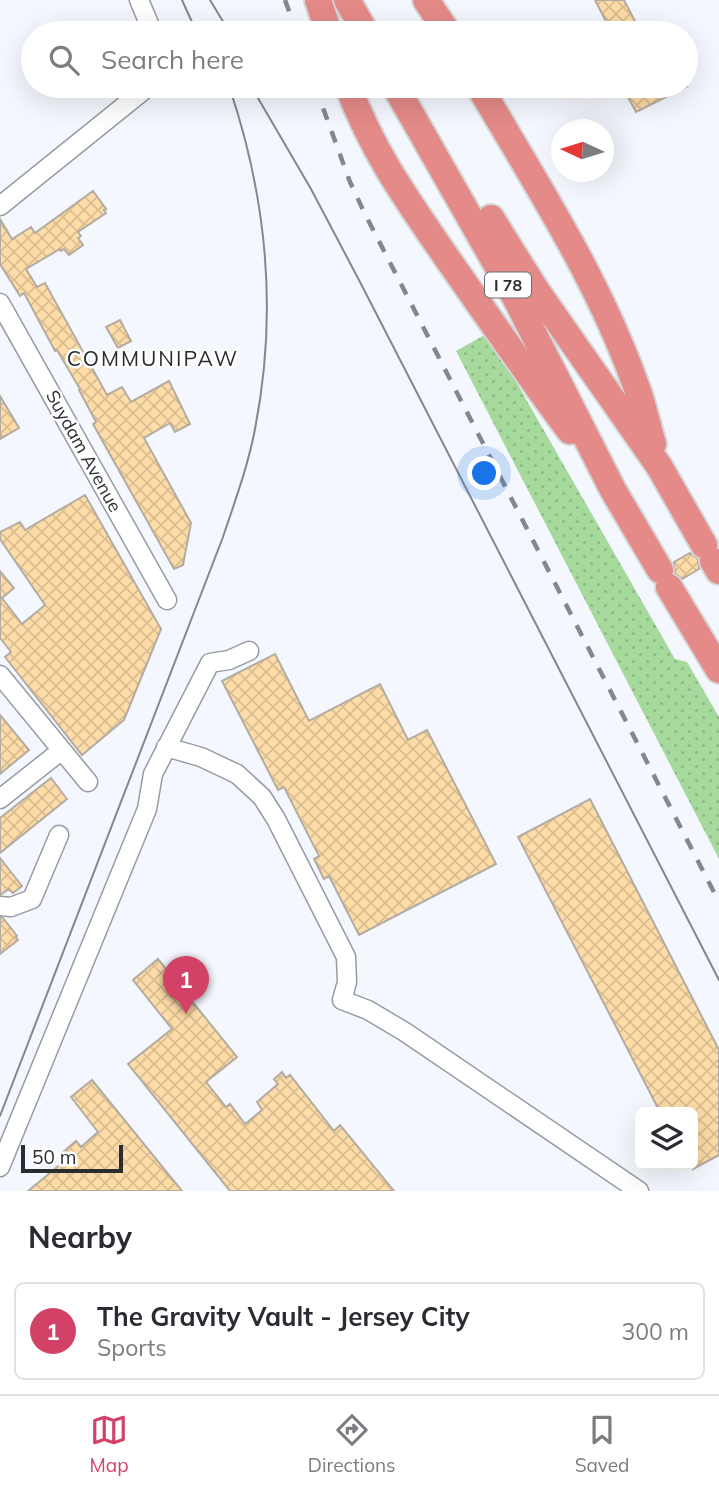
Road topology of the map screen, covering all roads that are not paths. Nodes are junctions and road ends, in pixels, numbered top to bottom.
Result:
1 (139, 0) edge
2 (318, 0) edge
3 (347, 0) edge
4 (368, 0) edge
5 (426, 0) edge
6 (148, 21) edge
7 (325, 21) edge
8 (369, 21) edge
9 (375, 21) edge
10 (440, 21) edge
11 (134, 98) edge
12 (353, 98) edge
13 (402, 98) edge
14 (423, 98) edge
15 (486, 98) edge
16 (0, 206) edge
17 (0, 303) edge
18 (659, 466) junction
19 (613, 489) junction
20 (712, 559) edge
21 (167, 600) dead end
22 (249, 651) dead end
23 (719, 670) edge
24 (0, 675) edge
25 (166, 747) junction
26 (62, 750) junction
27 (88, 782) dead end
28 (0, 799) edge
29 (59, 835) dead end
30 (0, 906) edge
31 (0, 1167) edge
32 (639, 1191) edge

1 - 6 street
2 - 7 highway
3 - 8 highway
4 - 9 highway
5 - 10 highway
11 - 16 street
12 - 19 highway
13 - 19 highway, I 78
14 - 18 highway, I 78
15 - 18 highway
17 - 21 street, Suydam Avenue
18 - 20 highway, I 78
19 - 23 highway, I 78
22 - 25 street
24 - 26 street
25 - 31 street
25 - 32 street
26 - 27 street
26 - 28 street
29 - 30 street

